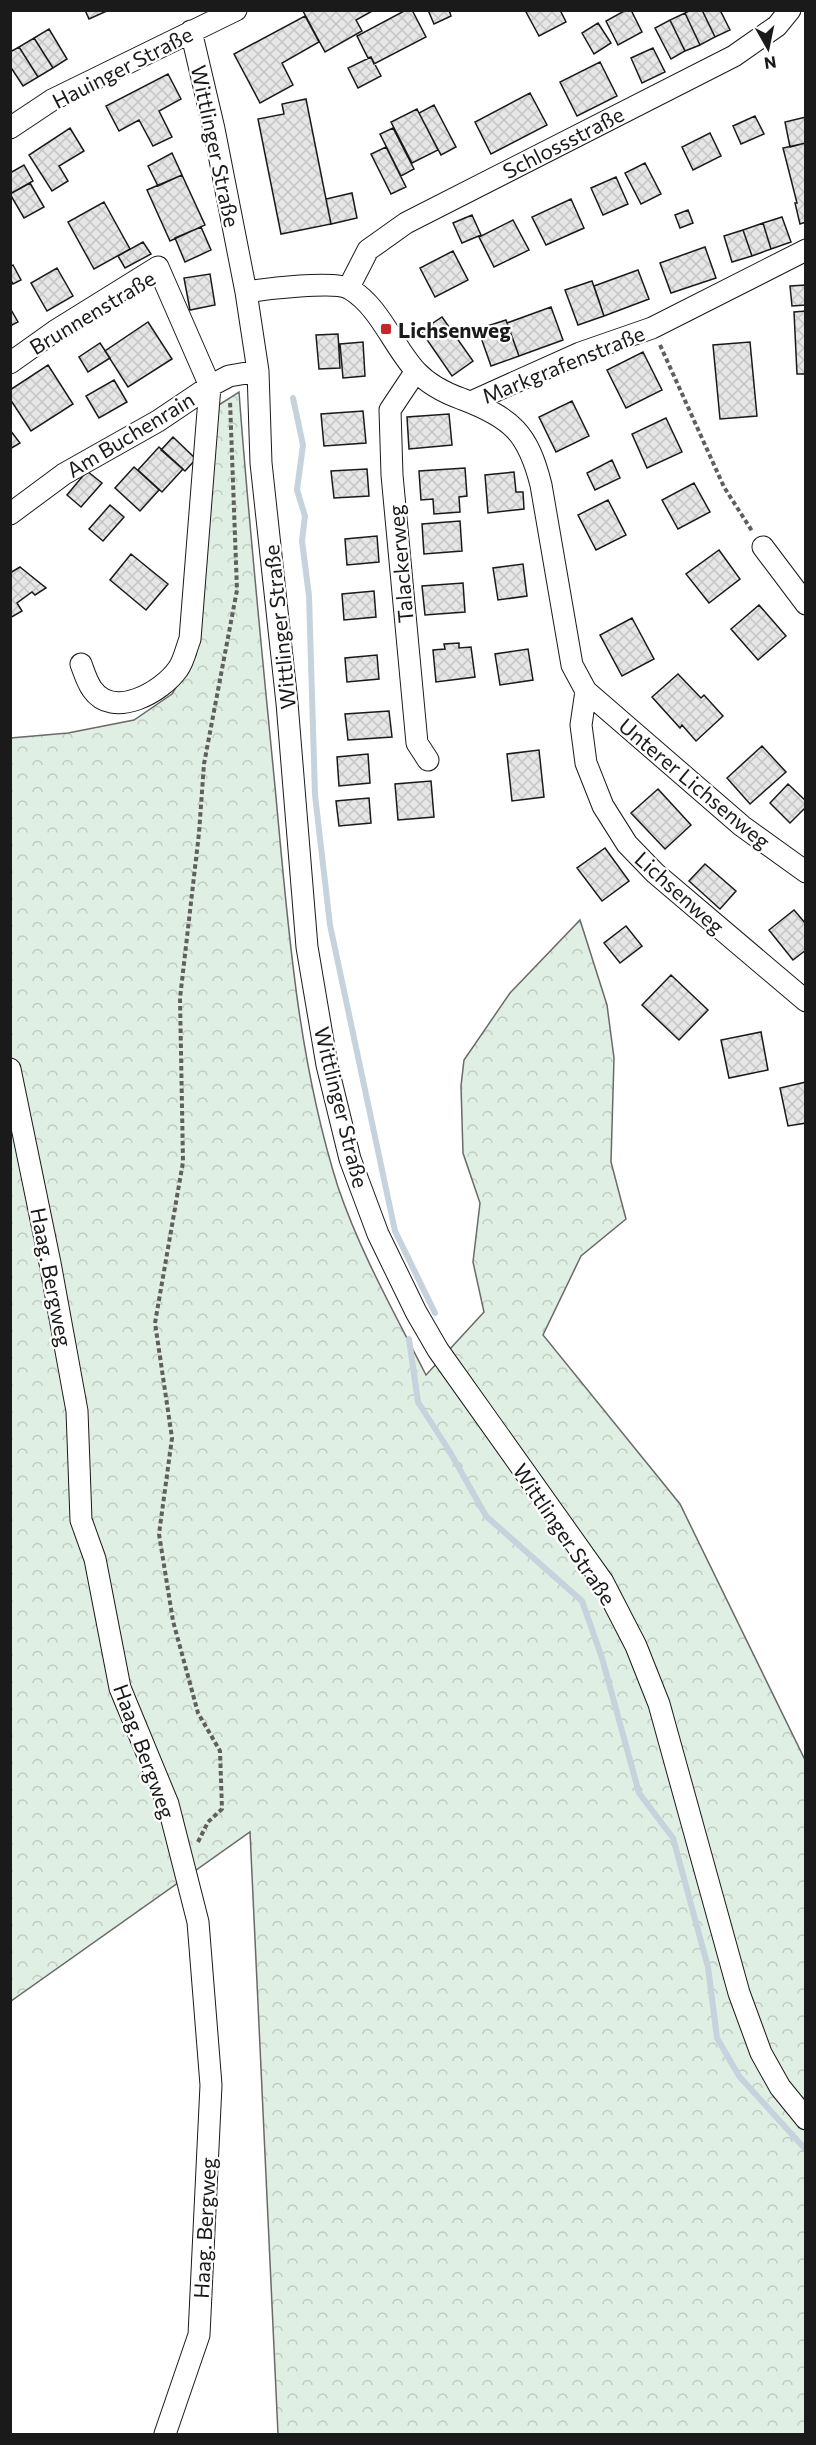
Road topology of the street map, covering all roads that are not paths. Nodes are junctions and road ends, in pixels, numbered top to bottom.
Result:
1 (236, 10) edge
2 (790, 10) edge
3 (191, 31) junction
4 (10, 128) edge
5 (806, 250) edge
6 (349, 287) junction
7 (246, 292) junction
8 (10, 363) edge
9 (258, 370) junction
10 (416, 371) junction
11 (210, 386) junction
12 (471, 402) junction
13 (10, 514) edge
14 (763, 547) road end
15 (806, 604) edge
16 (81, 663) dead end
17 (586, 692) junction
18 (428, 760) dead end
19 (806, 872) edge
20 (806, 1001) edge
21 (10, 1069) edge
22 (806, 2119) edge
23 (165, 2434) edge

1 - 3 street, Hauinger Straße
2 - 6 street, Schlossstraße
3 - 4 street, Hauinger Straße
3 - 7 street, Wittlinger Straße
5 - 12 street, Markgrafenstraße
6 - 7 street
6 - 10 street, Markgrafenstraße
7 - 9 street, Wittlinger Straße
8 - 11 street, Brunnenstraße
9 - 11 street, Am Buchenrain
9 - 22 street, Wittlinger Straße
10 - 12 street, Markgrafenstraße
10 - 18 street, Talackerweg
11 - 13 street, Am Buchenrain
11 - 16 street
12 - 17 street
14 - 15 street
17 - 19 street, Unterer Lichsenweg
17 - 20 street, Lichsenweg
21 - 23 street, Haag. Bergweg

